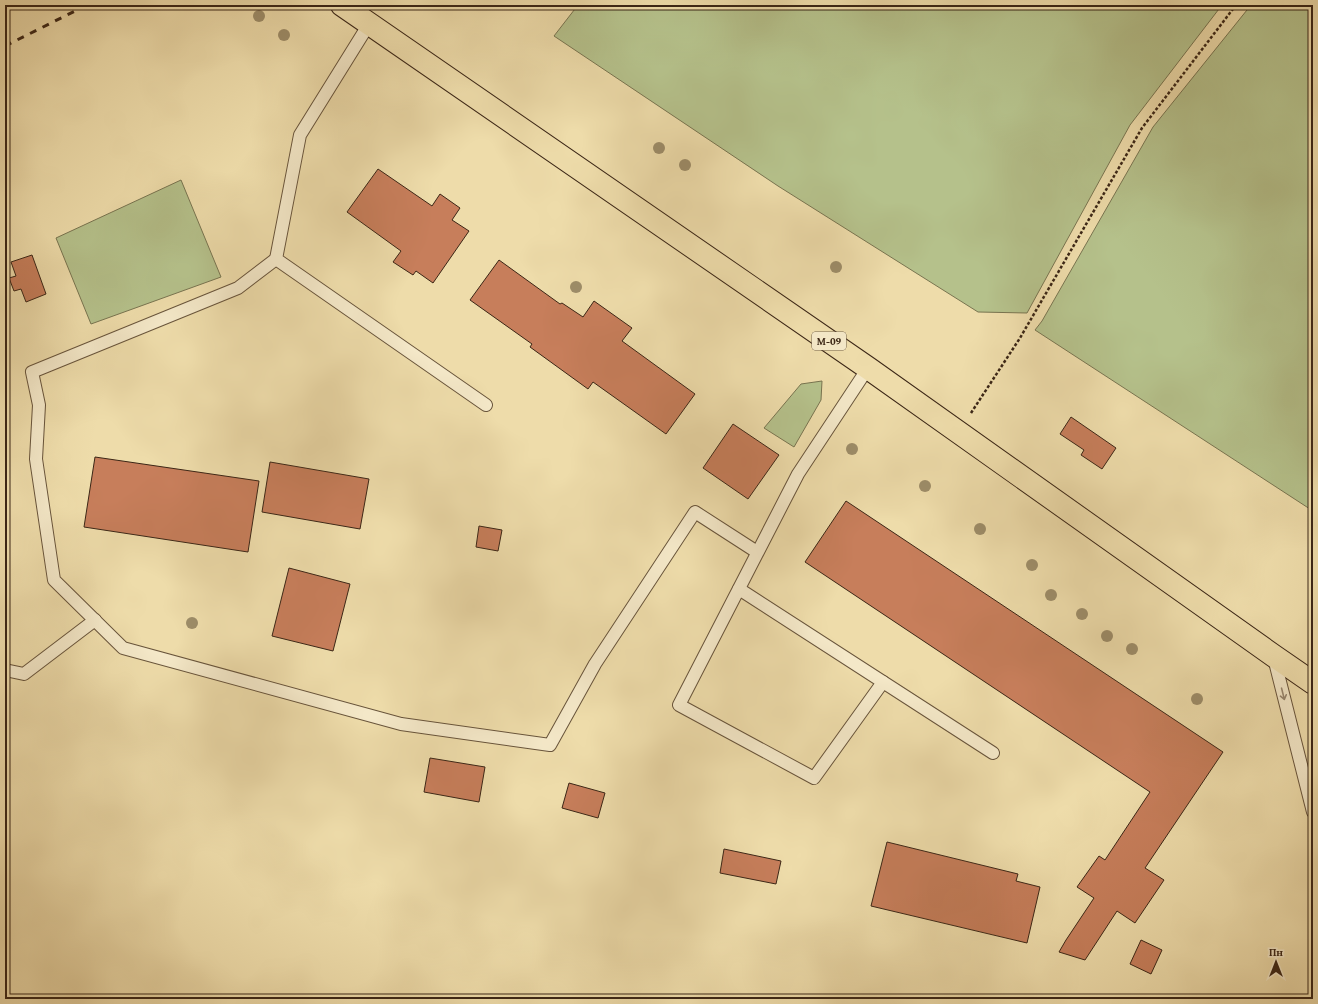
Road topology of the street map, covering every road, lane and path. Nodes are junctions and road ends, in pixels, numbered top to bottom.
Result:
1 (342, 5) edge
2 (1236, 5) edge
3 (369, 24) junction
4 (276, 259) junction
5 (868, 368) junction
6 (486, 405) dead end
7 (958, 432) junction
8 (757, 552) junction
9 (739, 589) junction
10 (95, 620) junction
11 (1274, 656) junction
12 (5, 670) edge
13 (883, 682) junction
14 (1313, 683) edge
15 (994, 753) dead end
16 (1313, 812) edge

1 - 3 highway, М-09
2 - 7 path
3 - 4 lane
3 - 5 highway, М-09
4 - 6 lane
4 - 10 lane
5 - 7 highway, М-09
5 - 8 lane
7 - 11 highway, М-09
8 - 9 lane
8 - 10 lane
9 - 13 lane
9 - 13 lane
10 - 12 lane
11 - 14 highway, М-09
11 -> 16 lane
13 - 15 lane

